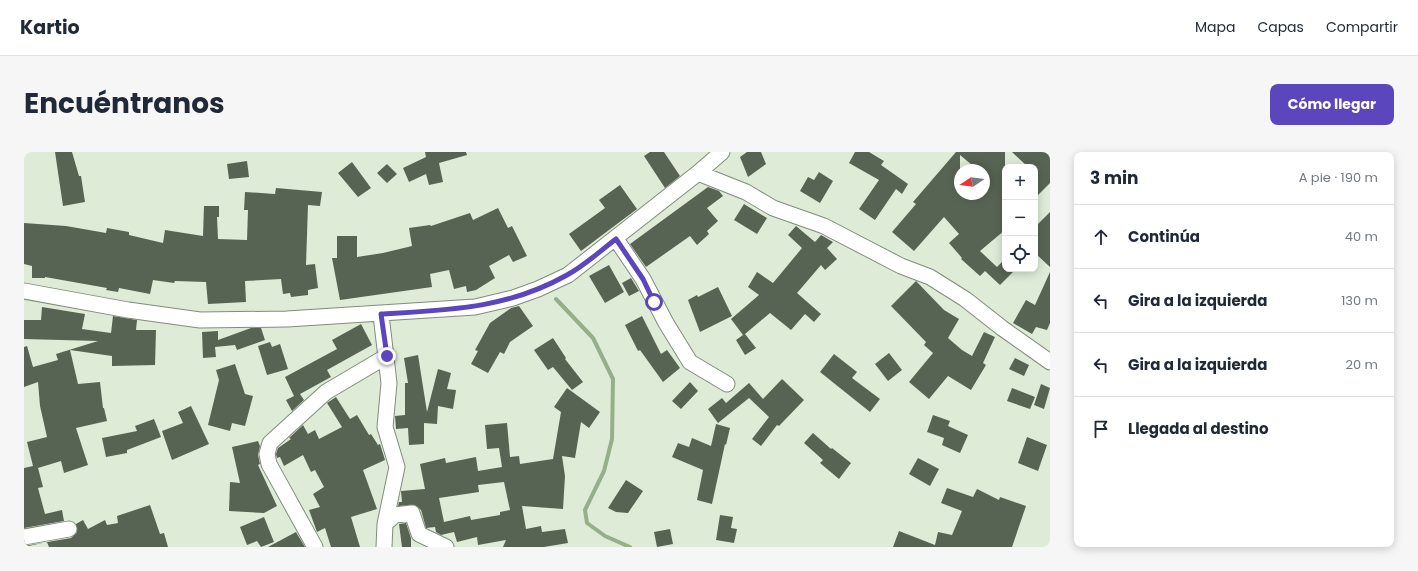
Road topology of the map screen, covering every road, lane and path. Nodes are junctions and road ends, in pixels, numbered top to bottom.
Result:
1 (722, 152) edge
2 (698, 173) junction
3 (616, 239) junction
4 (24, 291) edge
5 (381, 314) junction
6 (387, 356) junction
7 (1050, 362) edge
8 (727, 384) dead end
9 (385, 524) junction
10 (69, 529) dead end
11 (24, 537) edge
12 (315, 547) edge
13 (384, 547) edge
14 (446, 547) edge

1 - 2 street
2 - 3 street
2 - 7 street
3 - 5 street
3 - 8 street
4 - 5 street
5 - 6 street
6 - 9 street
6 - 12 street
9 - 13 street
9 - 14 street
10 - 11 street

